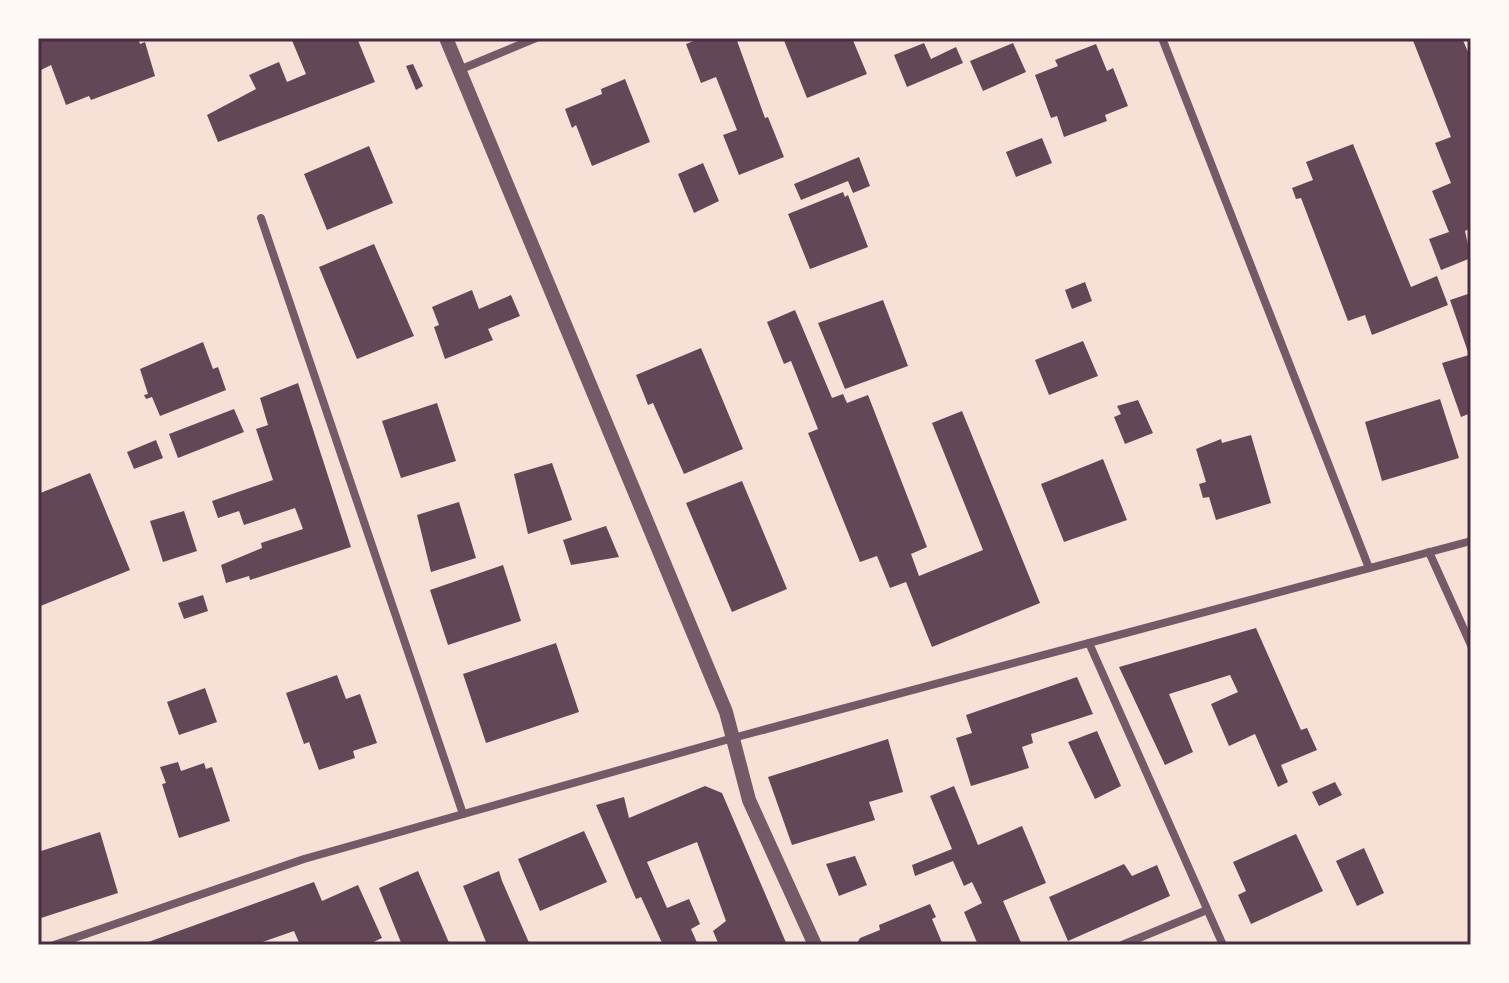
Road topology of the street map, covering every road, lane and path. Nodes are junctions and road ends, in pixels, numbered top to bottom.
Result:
1 (446, 38) edge
2 (536, 38) edge
3 (1162, 38) edge
4 (459, 70) junction
5 (261, 218) dead end
6 (1471, 541) edge
7 (1429, 552) junction
8 (1369, 568) junction
9 (1089, 643) junction
10 (1471, 645) edge
11 (733, 738) junction
12 (463, 814) junction
13 (1207, 910) junction
14 (54, 945) edge
15 (815, 945) edge
16 (1122, 945) edge
17 (1223, 945) edge

1 - 4 street
2 - 4 street
3 - 8 street
4 - 11 street
5 - 12 street
6 - 7 street
7 - 8 street
7 - 10 street
8 - 9 street
9 - 11 street
9 - 13 street
11 - 12 street
11 - 15 street
12 - 14 street
13 - 16 street
13 - 17 street

